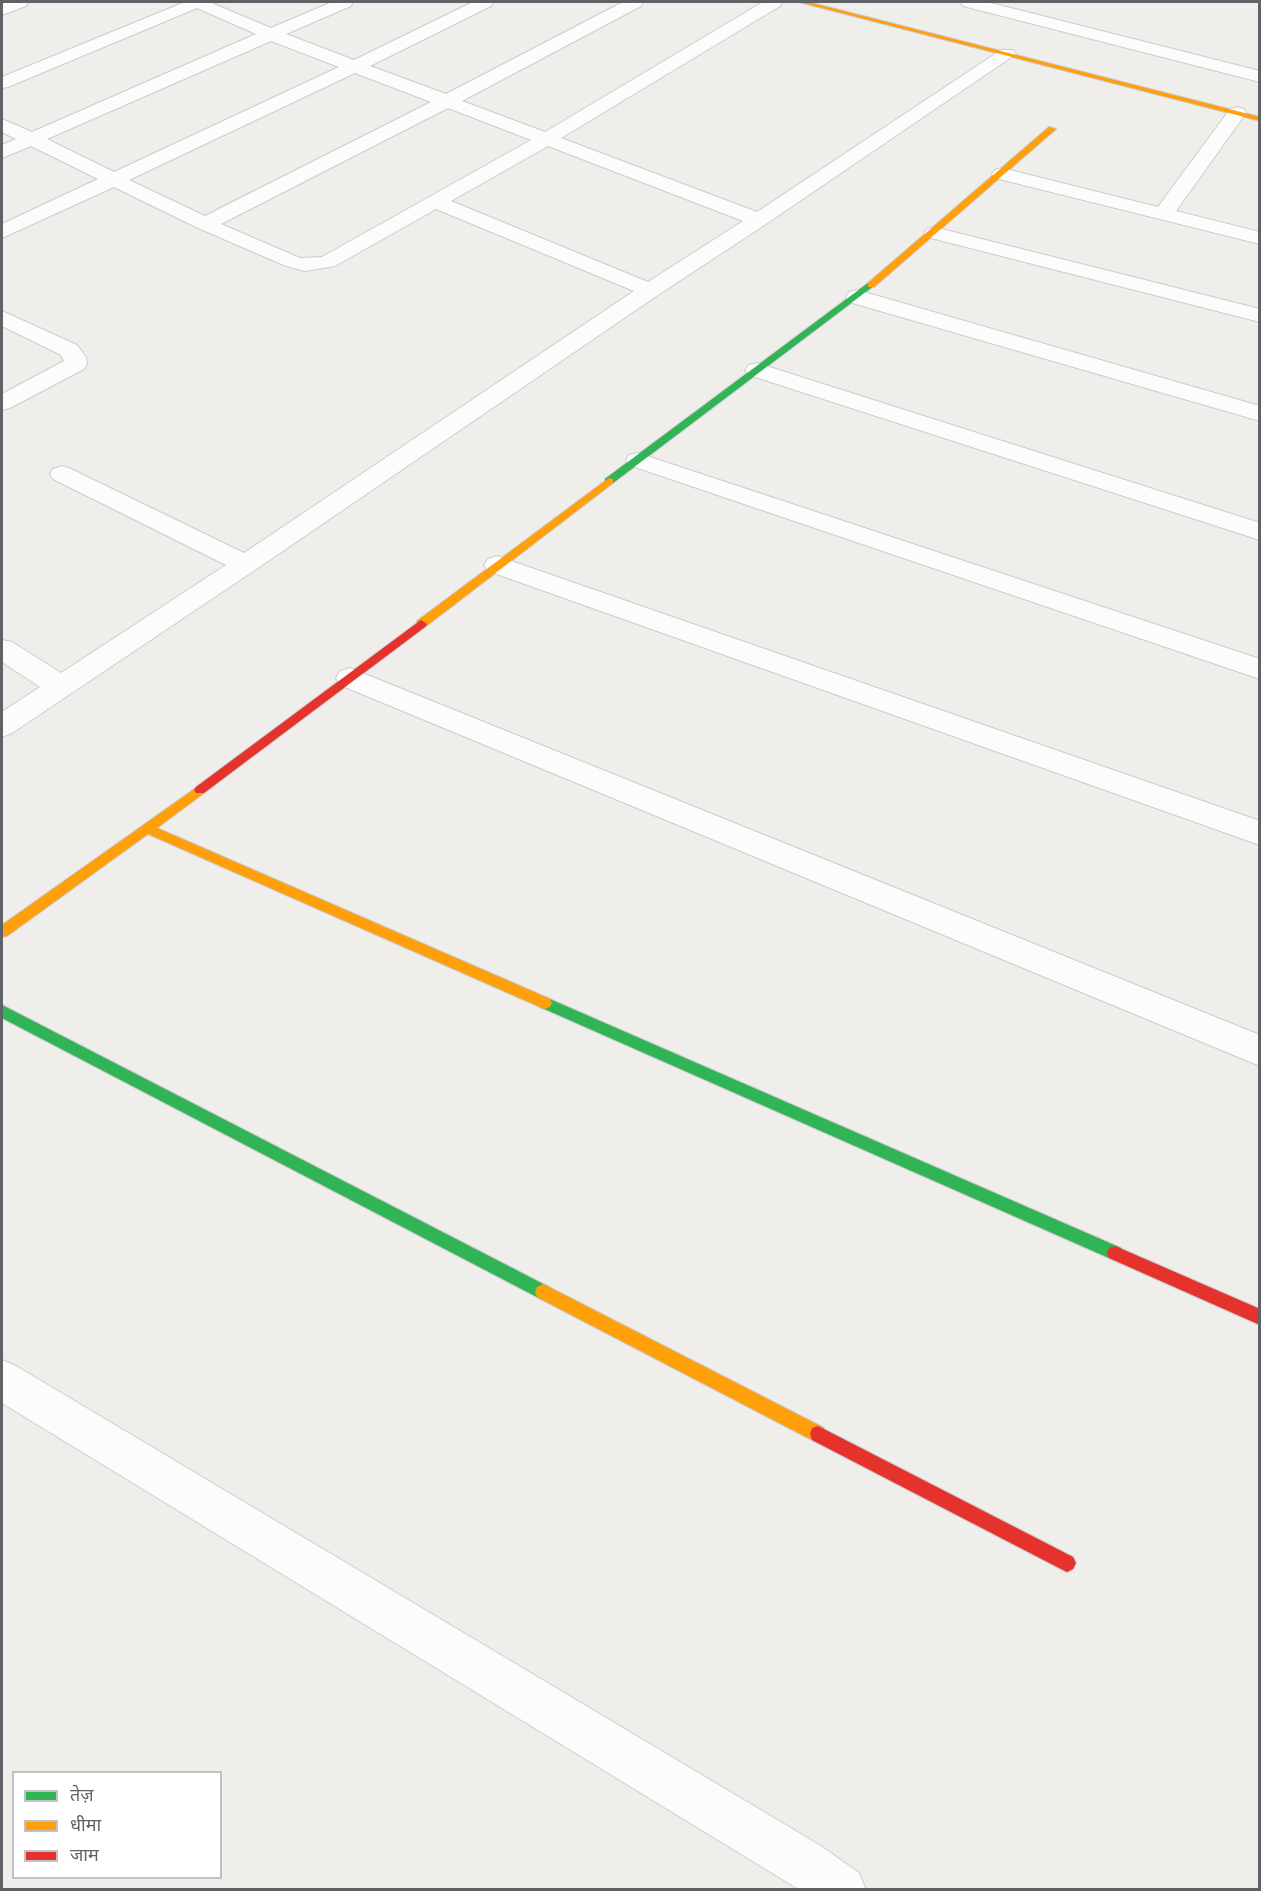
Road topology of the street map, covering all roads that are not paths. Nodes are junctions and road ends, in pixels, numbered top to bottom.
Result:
1 (20, 2) edge
2 (197, 2) edge
3 (345, 2) edge
4 (484, 2) edge
5 (634, 2) edge
6 (774, 2) edge
7 (802, 2) edge
8 (969, 2) edge
9 (2, 10) edge
10 (270, 34) junction
11 (1008, 54) junction
12 (355, 66) junction
13 (1260, 77) edge
14 (2, 83) edge
15 (447, 101) junction
16 (1237, 113) junction
17 (1260, 119) edge
18 (2, 125) edge
19 (1052, 129) dead end
20 (31, 139) junction
21 (545, 140) junction
22 (2, 152) edge
23 (1002, 174) junction
24 (112, 180) junction
25 (436, 202) junction
26 (1163, 214) junction
27 (759, 220) junction
28 (205, 224) junction
29 (2, 232) edge
30 (934, 233) junction
31 (1260, 238) edge
32 (650, 290) junction
33 (857, 297) junction
34 (1260, 316) edge
35 (2, 318) edge
36 (756, 370) junction
37 (2, 403) edge
38 (1260, 414) edge
39 (638, 460) junction
40 (62, 474) dead end
41 (1260, 532) edge
42 (246, 564) junction
43 (497, 566) junction
44 (2, 649) edge
45 (1260, 669) edge
46 (350, 678) junction
47 (60, 686) junction
48 (2, 726) edge
49 (148, 829) junction
50 (1260, 833) edge
51 (2, 932) edge
52 (2, 1011) edge
53 (1260, 1051) edge
54 (1260, 1317) edge
55 (2, 1380) edge
56 (1067, 1563) dead end
57 (842, 1890) edge

1 - 9 street
2 - 10 street
2 - 14 street
3 - 10 street
4 - 12 street
5 - 15 street
6 - 21 street
7 - 11 street
8 - 13 street
10 - 12 street
10 - 20 street
11 - 16 street
11 - 27 street
12 - 15 street
12 - 24 street
15 - 21 street
15 - 28 street
16 - 17 street
16 - 26 street
18 - 20 street
19 - 23 street
20 - 22 street
20 - 24 street
21 - 25 street
21 - 27 street
23 - 26 street
23 - 30 street
24 - 28 street
24 - 29 street
25 - 28 street
25 - 32 street
26 - 31 street
27 - 32 street
30 - 33 street
30 - 34 street
32 - 42 street
33 - 36 street
33 - 38 street
35 - 37 street
36 - 39 street
36 - 41 street
39 - 43 street
39 - 45 street
40 - 42 street
42 - 47 street
43 - 46 street
43 - 50 street
44 - 47 street
46 - 49 street
46 - 53 street
47 - 48 street
49 - 51 street
49 - 54 street
52 - 56 street
55 - 57 street

